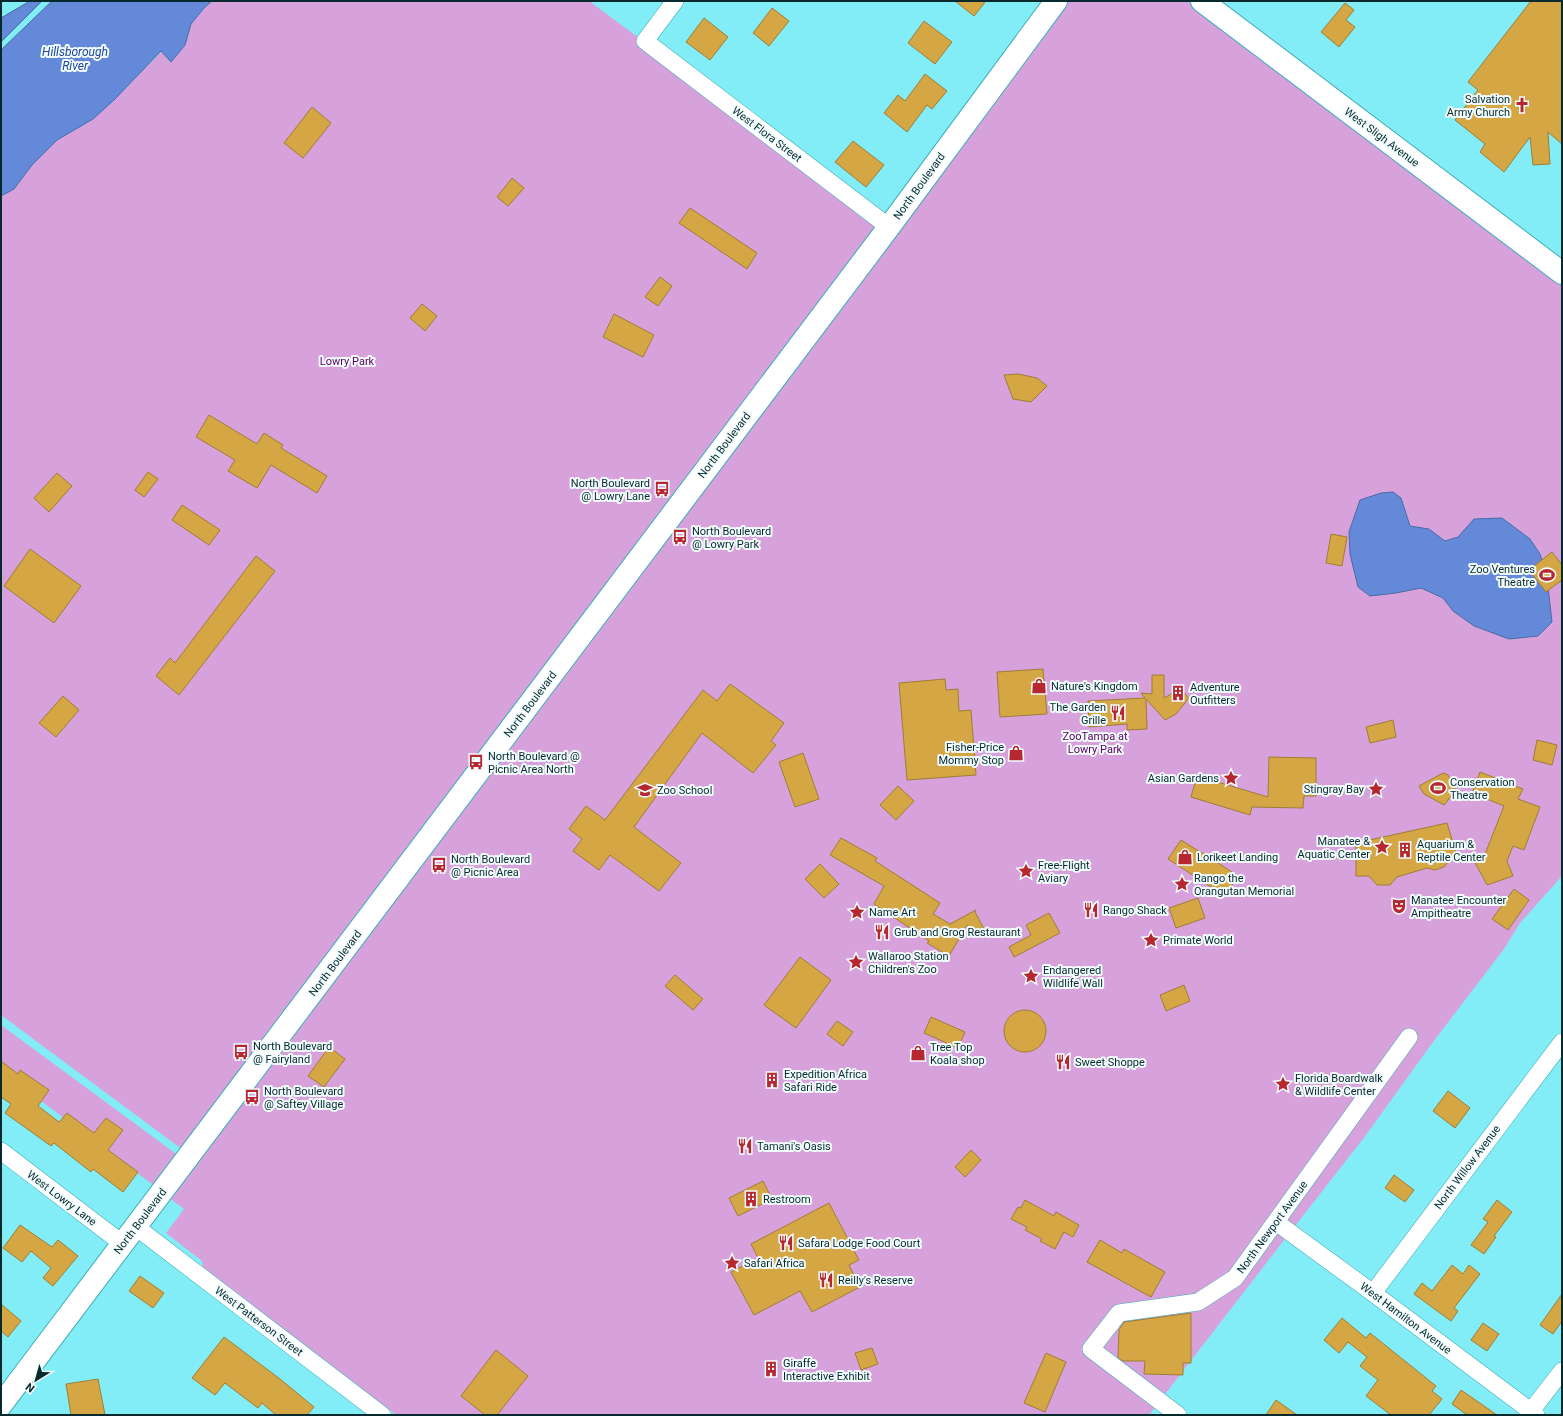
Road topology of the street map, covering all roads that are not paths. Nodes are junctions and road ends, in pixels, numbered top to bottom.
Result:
1 (675, 1) edge
2 (1056, 1) edge
3 (1202, 1) edge
4 (889, 227) junction
5 (1562, 274) edge
6 (1409, 1037) dead end
7 (1562, 1042) edge
8 (1, 1151) edge
9 (1276, 1222) junction
10 (129, 1235) junction
11 (1373, 1293) junction
12 (1562, 1372) edge
13 (1, 1405) edge
14 (1532, 1414) edge
15 (382, 1415) edge
16 (1178, 1415) edge

1 - 4 street, West Flora Street
2 - 4 street, North Boulevard
3 - 5 street, West Sligh Avenue
4 - 10 street, North Boulevard
6 - 9 street, North Newport Avenue
7 - 11 street, North Willow Avenue
8 - 10 street, West Lowry Lane
9 - 11 street, West Hamilton Avenue
9 - 16 street, North Newport Avenue
10 - 13 street, North Boulevard
10 - 15 street, West Patterson Street
11 - 14 street, West Hamilton Avenue
12 - 14 street

